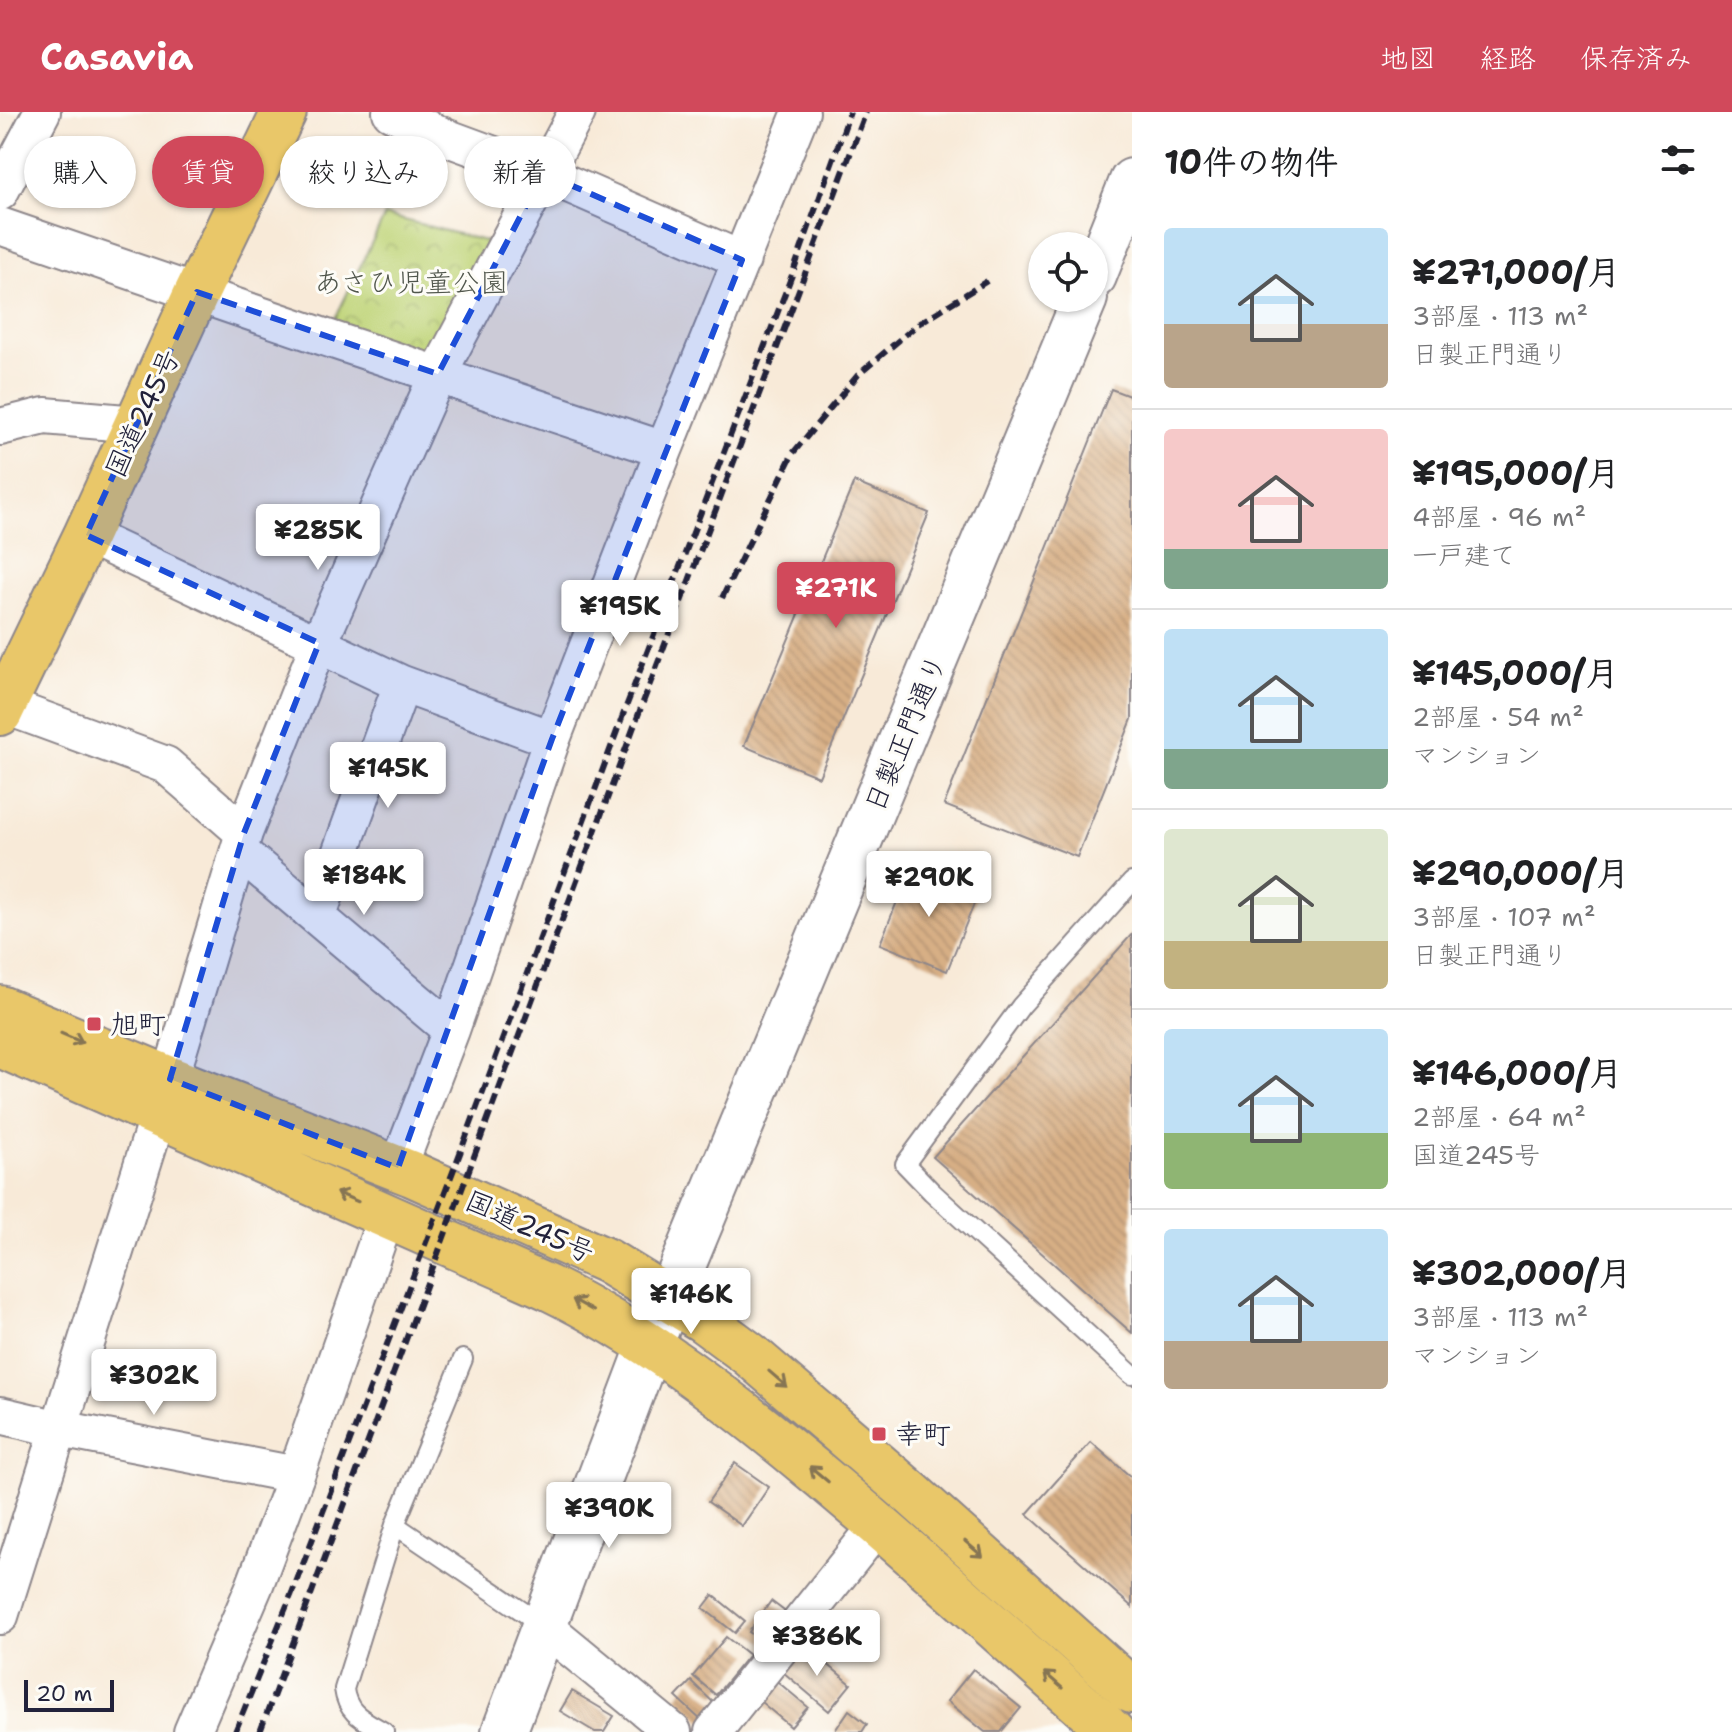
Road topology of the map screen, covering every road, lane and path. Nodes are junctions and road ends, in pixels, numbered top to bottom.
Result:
1 (42, 112) edge
2 (284, 112) edge
3 (391, 112) edge
4 (577, 112) edge
5 (801, 112) edge
6 (452, 124) edge
7 (474, 136) edge
8 (564, 136) edge
9 (576, 187) edge
10 (1131, 188) edge
11 (0, 192) edge
12 (525, 208) edge
13 (0, 226) edge
14 (1108, 243) edge
15 (742, 260) junction
16 (197, 292) junction
17 (1079, 312) edge
18 (438, 374) junction
19 (137, 424) junction
20 (0, 427) edge
21 (664, 450) junction
22 (86, 535) junction
23 (319, 643) junction
24 (402, 684) junction
25 (1, 708) edge
26 (552, 739) junction
27 (242, 842) junction
28 (1132, 882) edge
29 (317, 917) junction
30 (0, 1008) edge
31 (451, 1030) junction
32 (0, 1045) edge
33 (164, 1097) junction
34 (398, 1168) junction
35 (387, 1214) junction
36 (669, 1300) junction
37 (650, 1345) junction
38 (463, 1359) dead end
39 (1132, 1375) edge
40 (0, 1415) edge
41 (60, 1429) junction
42 (296, 1475) junction
43 (879, 1524) junction
44 (395, 1525) junction
45 (0, 1616) edge
46 (544, 1626) junction
47 (1132, 1691) edge
48 (192, 1732) edge
49 (384, 1732) edge
50 (504, 1732) edge
51 (673, 1732) edge
52 (713, 1732) edge
53 (1112, 1732) edge

1 - 11 street
2 - 16 highway, 国道245号
3 - 6 street
4 - 8 street
5 - 15 street
6 - 7 street
9 - 15 street
10 - 14 street
12 - 18 street
13 - 16 street
15 - 21 street
16 - 18 street
16 - 19 highway, 国道245号
17 - 36 street, 日製正門通り
18 - 21 street
18 - 23 street
19 - 20 street
19 - 22 highway, 国道245号
21 - 26 street
22 - 23 street
22 - 25 highway, 国道245号
23 - 24 street
23 - 27 street
24 - 26 street
24 - 29 street
25 - 27 street
26 - 31 street
27 - 29 street
27 - 33 street
28 - 39 lane
29 - 31 street
30 -> 33 highway, 国道245号
31 - 34 street
32 - 33 highway, 国道245号
33 - 34 highway, 国道245号
35 -> 33 highway, 国道245号
33 - 41 street
34 - 36 highway, 国道245号
37 -> 35 highway, 国道245号
35 - 42 street
36 - 37 street, 日製正門通り
36 -> 47 highway, 国道245号
43 -> 37 highway, 国道245号
37 - 46 street, 日製正門通り
38 - 44 lane
40 - 41 street
41 - 42 street
41 - 45 street
42 - 48 street
43 - 52 street
53 -> 43 highway, 国道245号
44 - 46 lane
44 - 49 lane
46 - 50 street, 日製正門通り
46 - 51 street

